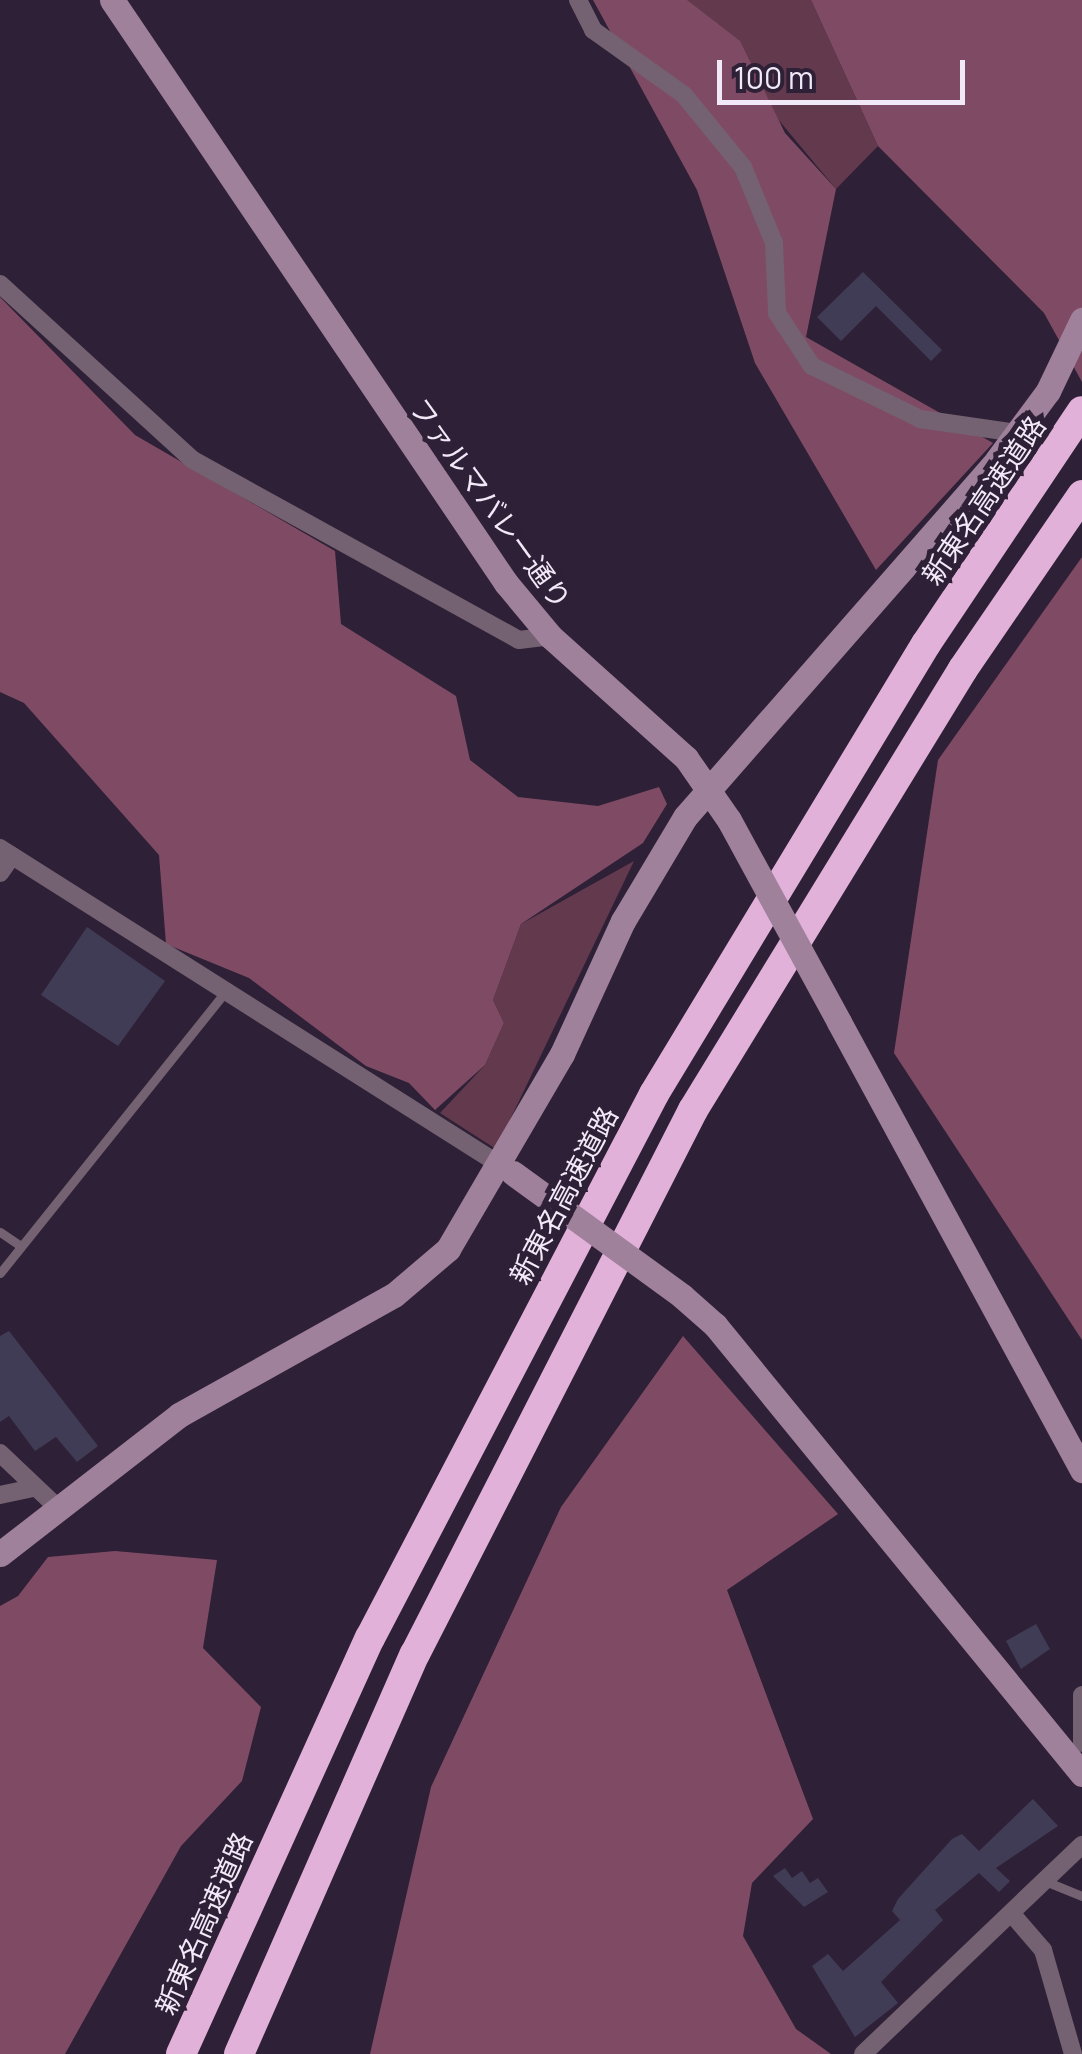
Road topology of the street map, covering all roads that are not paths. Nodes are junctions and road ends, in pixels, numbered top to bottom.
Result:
1 (112, 0) edge
2 (578, 0) edge
3 (0, 284) edge
4 (1082, 320) edge
5 (1082, 411) edge
6 (1017, 433) junction
7 (1082, 494) edge
8 (550, 636) junction
9 (708, 786) junction
10 (6, 852) edge
11 (0, 873) edge
12 (223, 995) junction
13 (506, 1169) junction
14 (0, 1232) edge
15 (22, 1246) junction
16 (0, 1273) edge
17 (0, 1453) edge
18 (1082, 1470) edge
19 (34, 1488) junction
20 (0, 1495) edge
21 (58, 1508) junction
22 (0, 1554) edge
23 (1082, 1695) edge
24 (1082, 1743) edge
25 (1082, 1774) edge
26 (1082, 1844) edge
27 (1045, 1881) junction
28 (1082, 1896) edge
29 (1012, 1914) junction
30 (181, 2054) edge
31 (238, 2054) edge
32 (864, 2054) edge
33 (1073, 2054) edge

1 - 8 street, ファルマバレー通り
2 - 6 street
3 - 8 street
4 - 6 street
5 - 30 highway, 新東名高速道路
6 - 9 street
7 - 31 highway
8 - 9 street, ファルマバレー通り
9 - 13 street
9 - 18 street, ファルマバレー通り, bridge
10 - 11 street
10 - 12 street
12 - 13 street
12 - 15 lane
13 - 21 street
13 - 25 street, bridge
14 - 15 lane
15 - 16 lane
17 - 19 street
19 - 20 street
19 - 21 street
21 - 22 street
23 - 24 street
26 - 27 street
27 - 28 lane
27 - 29 street
29 - 32 street
29 - 33 street

